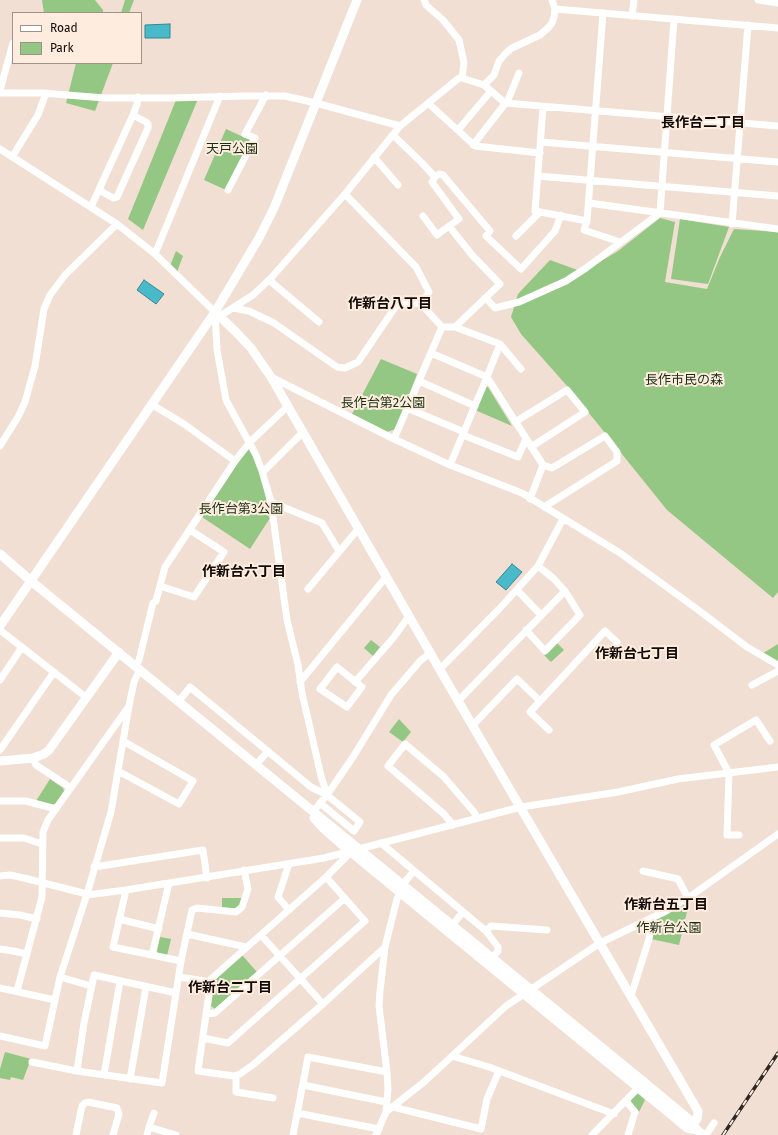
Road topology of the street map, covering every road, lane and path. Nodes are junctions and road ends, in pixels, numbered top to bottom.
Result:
1 (357, 0) edge
2 (424, 0) edge
3 (552, 0) edge
4 (634, 0) edge
5 (758, 0) edge
6 (778, 4) edge
7 (555, 9) junction
8 (603, 13) junction
9 (632, 16) junction
10 (674, 19) junction
11 (748, 25) junction
12 (778, 28) edge
13 (12, 46) edge
14 (519, 73) dead end
15 (462, 78) junction
16 (484, 85) junction
17 (491, 91) junction
18 (0, 92) edge
19 (46, 93) junction
20 (220, 96) junction
21 (266, 96) junction
22 (138, 97) junction
23 (316, 103) junction
24 (428, 103) junction
25 (505, 103) junction
26 (543, 106) junction
27 (596, 111) junction
28 (133, 115) junction
29 (667, 116) junction
30 (740, 122) junction
31 (400, 126) junction
32 (778, 126) edge
33 (458, 130) junction
34 (392, 135) junction
35 (540, 142) junction
36 (473, 145) junction
37 (593, 146) junction
38 (0, 149) edge
39 (664, 152) junction
40 (540, 153) junction
41 (12, 157) junction
42 (374, 157) junction
43 (737, 158) junction
44 (778, 162) edge
45 (538, 176) junction
46 (435, 177) junction
47 (590, 180) junction
48 (398, 185) dead end
49 (662, 186) junction
50 (99, 190) junction
51 (228, 190) dead end
52 (734, 192) junction
53 (344, 194) junction
54 (778, 196) edge
55 (589, 203) junction
56 (91, 207) junction
57 (540, 212) junction
58 (660, 213) junction
59 (561, 215) junction
60 (424, 216) dead end
61 (587, 220) junction
62 (117, 224) junction
63 (732, 224) junction
64 (449, 226) junction
65 (778, 229) edge
66 (516, 236) dead end
67 (620, 242) junction
68 (155, 254) junction
69 (269, 280) junction
70 (486, 298) junction
71 (420, 304) junction
72 (233, 308) junction
73 (218, 314) junction
74 (318, 322) dead end
75 (442, 327) junction
76 (455, 327) junction
77 (500, 344) junction
78 (431, 353) junction
79 (521, 369) dead end
80 (271, 377) junction
81 (487, 377) junction
82 (419, 381) junction
83 (151, 404) junction
84 (287, 406) junction
85 (475, 406) junction
86 (407, 408) junction
87 (515, 422) junction
88 (302, 432) junction
89 (463, 433) junction
90 (394, 439) junction
91 (526, 439) junction
92 (250, 442) junction
93 (0, 446) edge
94 (531, 447) junction
95 (235, 461) junction
96 (450, 465) junction
97 (543, 465) junction
98 (263, 472) junction
99 (530, 498) junction
100 (271, 502) junction
101 (544, 508) junction
102 (563, 519) junction
103 (359, 528) junction
104 (190, 530) junction
105 (339, 551) junction
106 (0, 554) edge
107 (538, 566) junction
108 (386, 577) junction
109 (31, 581) junction
110 (160, 586) junction
111 (308, 589) dead end
112 (517, 590) junction
113 (564, 591) junction
114 (541, 615) junction
115 (409, 616) junction
116 (0, 626) edge
117 (0, 630) edge
118 (526, 630) junction
119 (617, 642) dead end
120 (22, 647) junction
121 (119, 652) junction
122 (430, 653) junction
123 (778, 665) edge
124 (138, 668) junction
125 (440, 669) junction
126 (778, 671) edge
127 (54, 672) junction
128 (0, 680) edge
129 (300, 682) junction
130 (355, 682) junction
131 (752, 685) dead end
132 (87, 698) junction
133 (179, 701) junction
134 (458, 701) junction
135 (540, 701) junction
136 (129, 706) junction
137 (472, 725) junction
138 (549, 730) dead end
139 (123, 741) junction
140 (770, 741) dead end
141 (0, 750) edge
142 (268, 751) junction
143 (33, 758) junction
144 (0, 761) edge
145 (256, 765) junction
146 (778, 767) edge
147 (118, 771) junction
148 (729, 773) junction
149 (71, 788) junction
150 (327, 795) junction
151 (0, 801) edge
152 (320, 803) junction
153 (521, 807) junction
154 (56, 809) junction
155 (312, 813) junction
156 (478, 818) junction
157 (453, 825) junction
158 (778, 834) edge
159 (739, 835) dead end
160 (0, 838) edge
161 (382, 843) junction
162 (42, 844) junction
163 (356, 851) junction
164 (289, 864) junction
165 (94, 867) junction
166 (244, 870) junction
167 (414, 871) junction
168 (643, 872) dead end
169 (0, 876) edge
170 (326, 877) junction
171 (207, 878) junction
172 (43, 882) junction
173 (169, 883) junction
174 (402, 888) junction
175 (126, 890) junction
176 (87, 894) junction
177 (345, 898) junction
178 (688, 898) junction
179 (289, 910) junction
180 (463, 912) junction
181 (0, 913) edge
182 (653, 917) junction
183 (36, 919) junction
184 (119, 919) junction
185 (450, 928) junction
186 (159, 929) junction
187 (486, 930) junction
188 (547, 930) dead end
189 (187, 934) junction
190 (261, 935) junction
191 (600, 943) junction
192 (385, 947) junction
193 (246, 948) junction
194 (0, 949) edge
195 (28, 954) junction
196 (152, 955) junction
197 (280, 956) junction
198 (493, 957) junction
199 (181, 962) junction
200 (60, 977) junction
201 (178, 977) junction
202 (299, 979) junction
203 (120, 981) junction
204 (211, 982) junction
205 (91, 986) junction
206 (146, 987) junction
207 (0, 988) edge
208 (17, 991) junction
209 (527, 991) junction
210 (176, 993) junction
211 (630, 996) junction
212 (55, 1000) junction
213 (323, 1004) junction
214 (206, 1014) junction
215 (0, 1036) edge
216 (203, 1038) junction
217 (452, 1056) junction
218 (32, 1062) dead end
219 (499, 1070) junction
220 (77, 1071) junction
221 (387, 1072) junction
222 (104, 1075) junction
223 (236, 1076) junction
224 (130, 1079) junction
225 (303, 1085) junction
226 (641, 1085) junction
227 (273, 1098) dead end
228 (626, 1101) junction
229 (386, 1102) junction
230 (393, 1107) junction
231 (297, 1112) junction
232 (386, 1112) junction
233 (154, 1113) dead end
234 (614, 1114) junction
235 (714, 1123) dead end
236 (149, 1127) junction
237 (697, 1130) edge
238 (378, 1132) edge
239 (76, 1135) edge
240 (113, 1135) edge
241 (147, 1135) edge
242 (176, 1135) edge
243 (293, 1135) edge
244 (592, 1135) edge
245 (630, 1135) edge
246 (706, 1135) edge

1 - 23 street
2 - 15 street
3 - 7 street
4 - 9 street
5 - 6 street
7 - 8 street
7 - 16 street
8 - 9 street
8 - 27 street
9 - 10 street
10 - 11 street
10 - 29 street
11 - 12 street
11 - 30 street
13 - 18 street
14 - 25 street
15 - 16 street
15 - 24 street
16 - 17 street
17 - 25 street
17 - 33 street
18 - 19 street
19 - 22 street
19 - 41 street
20 - 21 street
20 - 22 street
20 - 68 street
21 - 23 street
21 - 51 street
22 - 28 street
23 - 31 street
23 - 73 street
24 - 31 street
24 - 33 street
25 - 26 street
25 - 36 street
26 - 27 street
26 - 35 street
27 - 29 street
27 - 37 street
28 - 50 street
28 - 50 street
29 - 30 street
29 - 39 street
30 - 32 street
30 - 43 street
31 - 34 street
33 - 36 street
34 - 42 street
34 - 46 street
35 - 37 street
35 - 40 street
36 - 40 street
37 - 39 street
37 - 47 street
38 - 41 street
39 - 43 street
39 - 49 street
40 - 45 street
41 - 56 street
42 - 48 street
42 - 53 street
43 - 44 street
43 - 52 street
45 - 47 street
45 - 57 street
46 - 59 street
46 - 64 street
47 - 49 street
47 - 55 street
49 - 52 street
49 - 58 street
50 - 56 street
52 - 54 street
52 - 63 street
53 - 69 street
53 - 71 street
55 - 58 street
55 - 61 street
56 - 62 street
57 - 59 street
57 - 66 street
58 - 63 street
58 - 67 street
59 - 61 street
60 - 64 street
61 - 67 street
62 - 68 street
62 - 93 street
63 - 65 street
64 - 70 street
67 - 70 street
68 - 73 street
69 - 72 street
69 - 74 street
70 - 76 street
71 - 72 street
71 - 75 street
72 - 73 street
73 - 80 street
73 - 83 street
73 - 92 street
75 - 76 street
75 - 78 street
76 - 77 street
77 - 79 street
77 - 81 street
78 - 81 street
78 - 82 street
80 - 84 street
80 - 90 street
81 - 85 street
81 - 87 street
82 - 85 street
82 - 86 street
83 - 95 street
83 - 109 street
84 - 88 street
84 - 92 street
85 - 89 street
86 - 89 street
86 - 90 street
87 - 91 street
87 - 94 street
88 - 98 street
88 - 103 street
89 - 91 street
89 - 96 street
90 - 96 street
91 - 94 street
92 - 95 street
92 - 98 street
94 - 97 street
95 - 104 street
96 - 99 street
97 - 99 street
97 - 101 street
98 - 100 street
99 - 101 street
100 - 105 street
100 - 129 street
101 - 102 street
102 - 107 street
102 - 123 street
103 - 105 street
103 - 108 street
104 - 110 street
104 - 110 street
105 - 111 street
106 - 109 street
107 - 112 street
107 - 113 street
108 - 115 street
108 - 129 street
109 - 116 street
109 - 121 street
110 - 124 street
112 - 114 street
112 - 125 street
113 - 114 street
113 - 118 street
114 - 118 street
115 - 122 street
115 - 130 street
117 - 120 street
118 - 134 street
119 - 135 street
120 - 127 street
120 - 128 street
121 - 124 street
121 - 132 street
122 - 125 street
122 - 150 street
124 - 133 street
124 - 136 street
125 - 134 street
126 - 131 street
127 - 132 street
127 - 141 street
129 - 150 street
130 - 130 street
132 - 143 street
133 - 142 street
133 - 145 street
134 - 137 street
135 - 137 street
135 - 138 street
136 - 139 street
136 - 149 street
137 - 153 street
139 - 147 street
139 - 147 street
140 - 148 street
142 - 145 street
142 - 150 street
143 - 144 street
143 - 149 street
145 - 155 street
146 - 148 street
147 - 165 street
148 - 153 street
148 - 159 street
149 - 154 street
150 - 152 street
150 - 152 street
151 - 154 street
152 - 155 street
153 - 156 street
153 - 191 street
154 - 162 street
155 - 163 street
156 - 157 street
156 - 157 street
157 - 161 street
158 - 178 street
160 - 162 street
161 - 163 street
161 - 167 street
162 - 172 street
163 - 164 street
163 - 170 street
163 - 174 street
164 - 166 street
164 - 179 street
165 - 171 street
165 - 176 street
166 - 171 street
166 - 189 street
167 - 174 street
167 - 180 street
168 - 178 street
169 - 172 street
170 - 177 street
170 - 179 street
171 - 173 street
172 - 176 street
172 - 183 street
173 - 175 street
173 - 186 street
174 - 185 street
174 - 192 street
175 - 176 street
175 - 184 street
176 - 200 street
177 - 197 street
177 - 202 street
178 - 182 street
179 - 190 street
180 - 185 street
180 - 187 street
181 - 183 street
182 - 191 street
182 - 211 street
183 - 195 street
184 - 186 street
184 - 196 street
185 - 198 street
185 - 209 street
186 - 196 street
187 - 188 street
187 - 198 street
189 - 193 street
189 - 199 street
190 - 193 street
190 - 197 street
191 - 209 street
191 - 211 street
192 - 213 street
192 - 221 street
193 - 204 street
194 - 195 street
195 - 208 street
196 - 199 street
197 - 202 street
197 - 214 street
198 - 209 street
199 - 201 street
200 - 205 street
200 - 212 street
201 - 204 street
201 - 210 street
202 - 213 street
202 - 216 street
203 - 205 street
203 - 206 street
203 - 222 street
204 - 214 street
205 - 220 street
206 - 210 street
206 - 224 street
207 - 208 street
208 - 212 street
209 - 217 street
209 - 226 street
210 - 224 street
211 - 237 street
212 - 215 street
213 - 223 street
214 - 216 street
216 - 223 street
217 - 219 street
217 - 230 street
218 - 220 street
219 - 230 street
219 - 234 street
220 - 222 street
221 - 225 street
221 - 229 street
222 - 224 street
223 - 227 street
225 - 229 street
225 - 231 street
226 - 228 street
226 - 237 street
228 - 234 street
228 - 245 street
229 - 232 street
230 - 232 street
231 - 238 street
231 - 243 street
232 - 238 street
233 - 236 street
234 - 244 street
235 - 246 street
236 - 241 street
236 - 242 street
239 - 240 street

